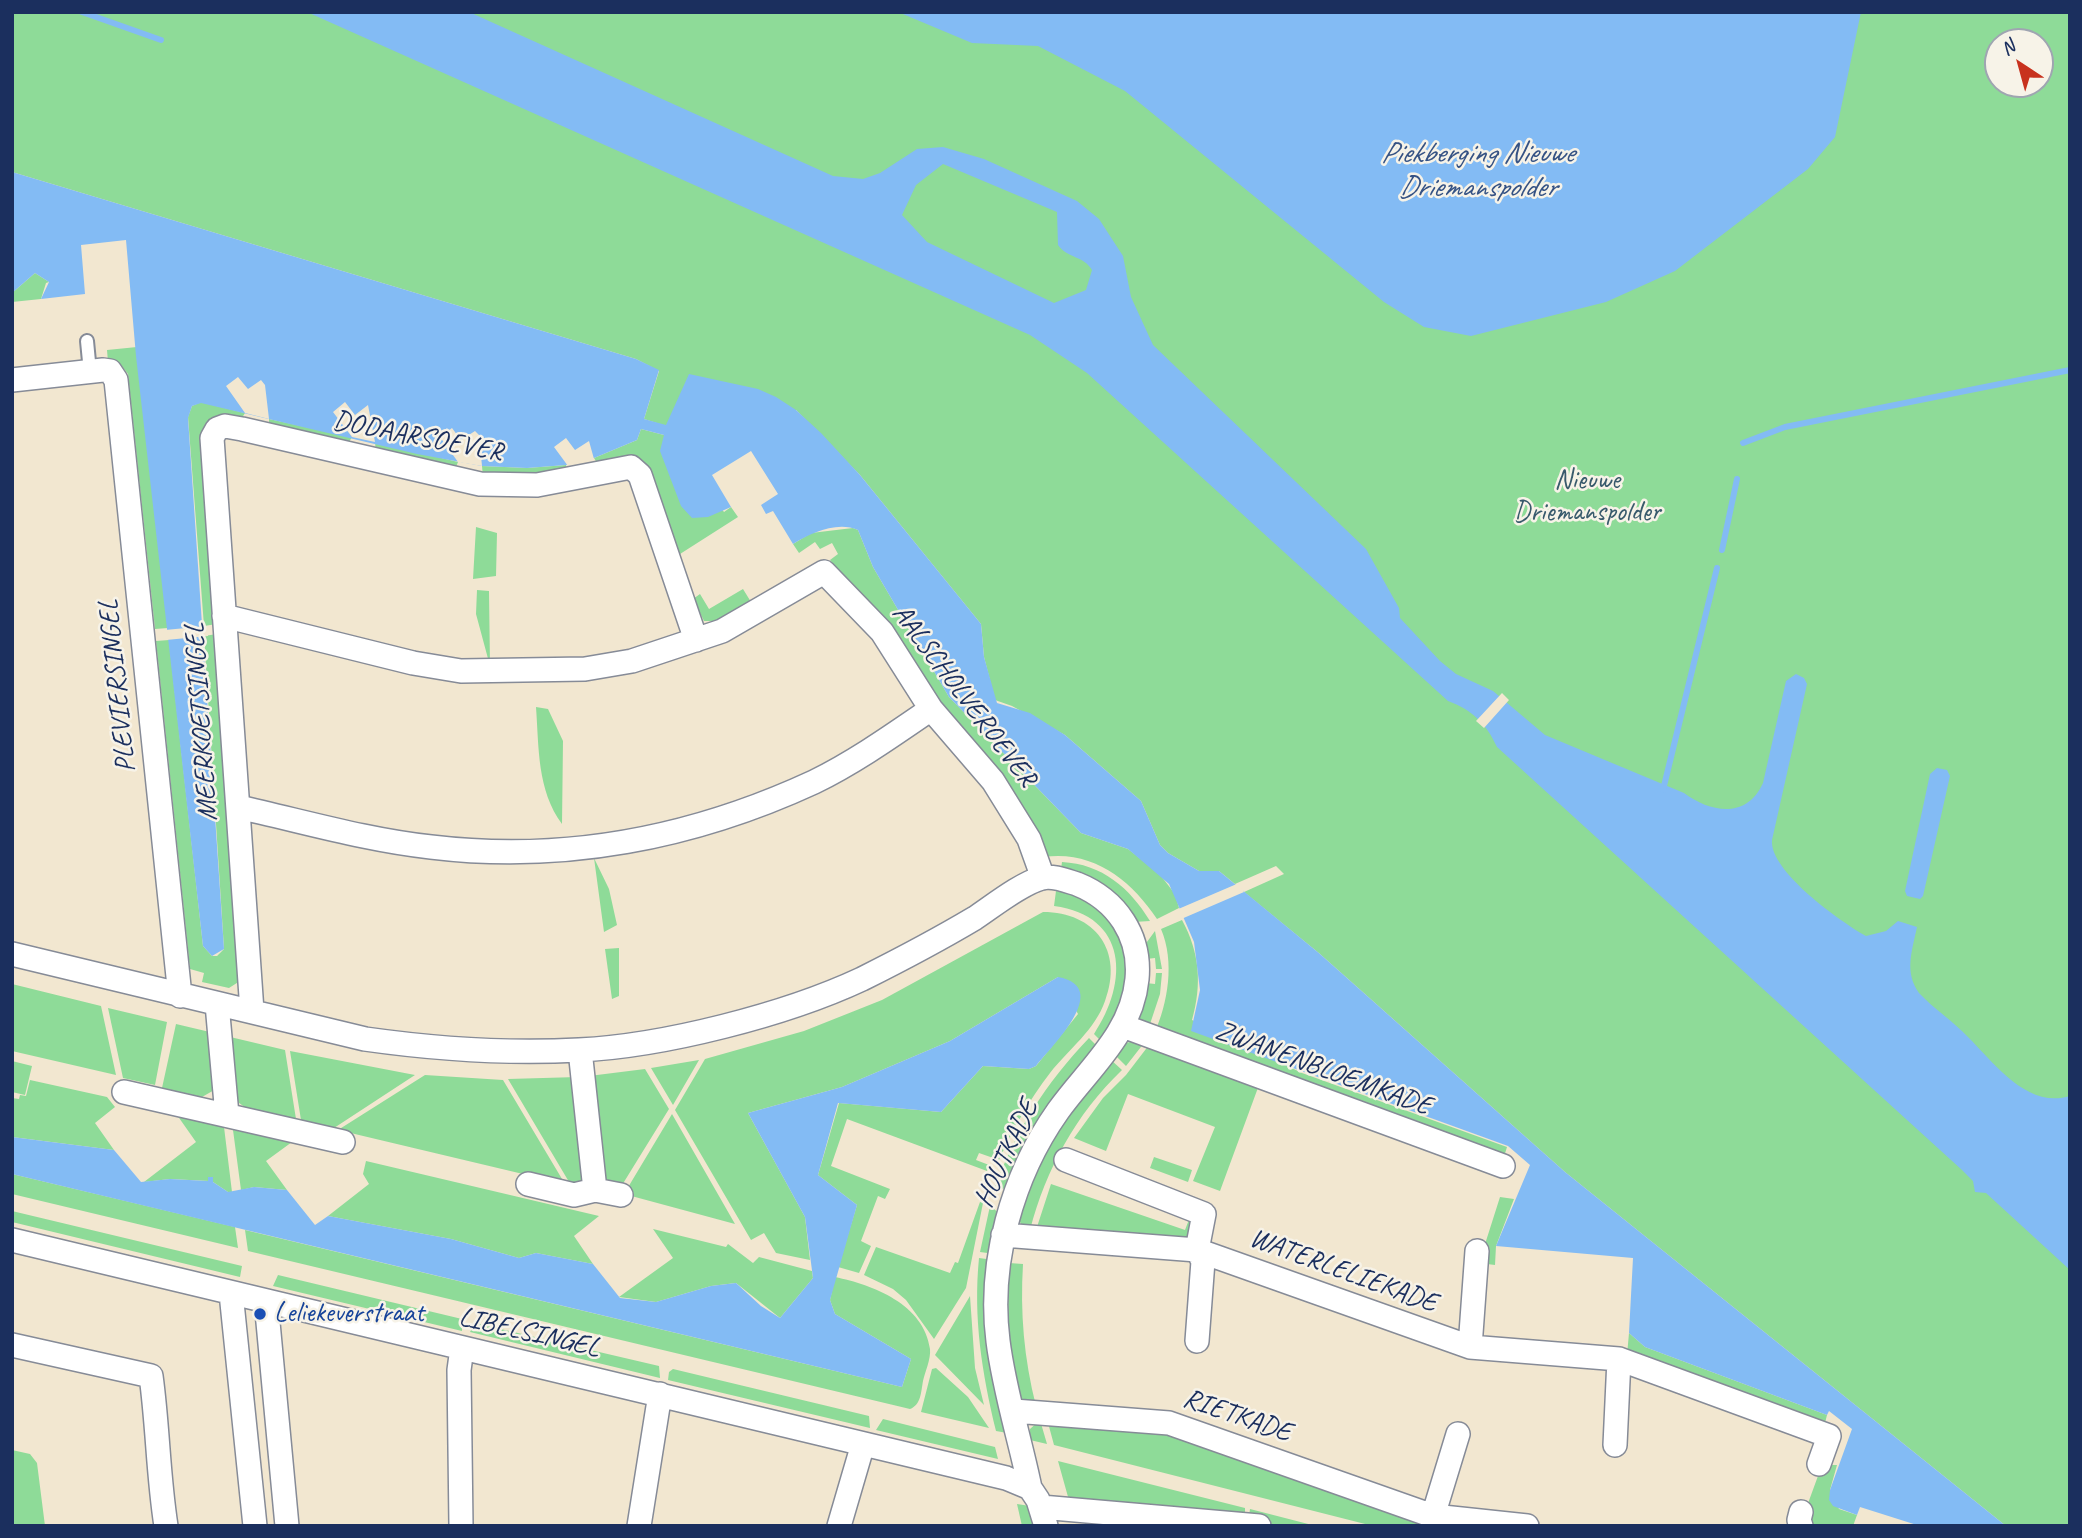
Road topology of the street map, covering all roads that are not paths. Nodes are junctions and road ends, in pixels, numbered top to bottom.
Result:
1 (87, 341) dead end
2 (100, 371) junction
3 (12, 380) edge
4 (217, 429) joint
5 (224, 616) junction
6 (696, 640) junction
7 (931, 709) junction
8 (238, 807) junction
9 (1043, 878) junction
10 (12, 954) edge
11 (180, 996) junction
12 (217, 1004) junction
13 (252, 1012) junction
14 (1123, 1027) junction
15 (580, 1050) junction
16 (124, 1092) dead end
17 (227, 1115) junction
18 (343, 1142) dead end
19 (1066, 1160) dead end
20 (1503, 1166) dead end
21 (528, 1184) dead end
22 (595, 1190) junction
23 (621, 1195) dead end
24 (1003, 1235) junction
25 (12, 1240) edge
26 (1197, 1250) junction
27 (1477, 1251) dead end
28 (231, 1293) junction
29 (266, 1301) junction
30 (1197, 1341) dead end
31 (12, 1345) edge
32 (1470, 1347) junction
33 (462, 1348) junction
34 (1619, 1359) junction
35 (660, 1394) junction
36 (1014, 1411) junction
37 (1458, 1434) dead end
38 (863, 1444) junction
39 (1615, 1445) dead end
40 (1819, 1464) dead end
41 (1039, 1507) edge
42 (1433, 1516) junction
43 (1252, 1525) edge
44 (166, 1526) edge
45 (255, 1526) edge
46 (287, 1526) edge
47 (461, 1526) edge
48 (639, 1526) edge
49 (839, 1526) edge
50 (1527, 1526) edge

1 - 2 lane
2 - 3 street
2 - 11 street, PLEVIERSINGEL
4 - 5 street, MEERKOETSINGEL
4 - 6 street, DODAARSOEVER
5 - 6 street
5 - 8 street, MEERKOETSINGEL
6 - 7 street, AALSCHOLVEROEVER
7 - 8 street
7 - 9 street, AALSCHOLVEROEVER
8 - 13 street, MEERKOETSINGEL
9 - 14 street, HOUTKADE
9 - 15 street
10 - 11 street
11 - 12 street
12 - 13 street
12 - 17 street
13 - 15 street
14 - 20 street, ZWANENBLOEMKADE
14 - 24 street, HOUTKADE
15 - 22 street
16 - 17 street
17 - 18 street
19 - 26 street
21 - 22 street
22 - 23 street
24 - 26 street, WATERLELIEKADE
24 - 36 street, HOUTKADE
25 - 28 street, LIBELSINGEL
26 - 30 street
26 - 32 street, WATERLELIEKADE
27 - 32 street, WATERLELIEKADE
28 - 29 street, LIBELSINGEL
28 - 45 street
29 - 33 street, LIBELSINGEL
29 - 46 street
31 - 44 street
32 - 34 street, WATERLELIEKADE
33 - 35 street, LIBELSINGEL
33 - 47 street
34 - 39 street
34 - 40 street, WATERLELIEKADE
35 - 38 street, LIBELSINGEL
35 - 48 street
36 - 41 street, HOUTKADE
36 - 42 street, RIETKADE
37 - 42 street
38 - 41 street, LIBELSINGEL
38 - 49 street
41 - 43 street, LIBELSINGEL
42 - 50 street, RIETKADE

